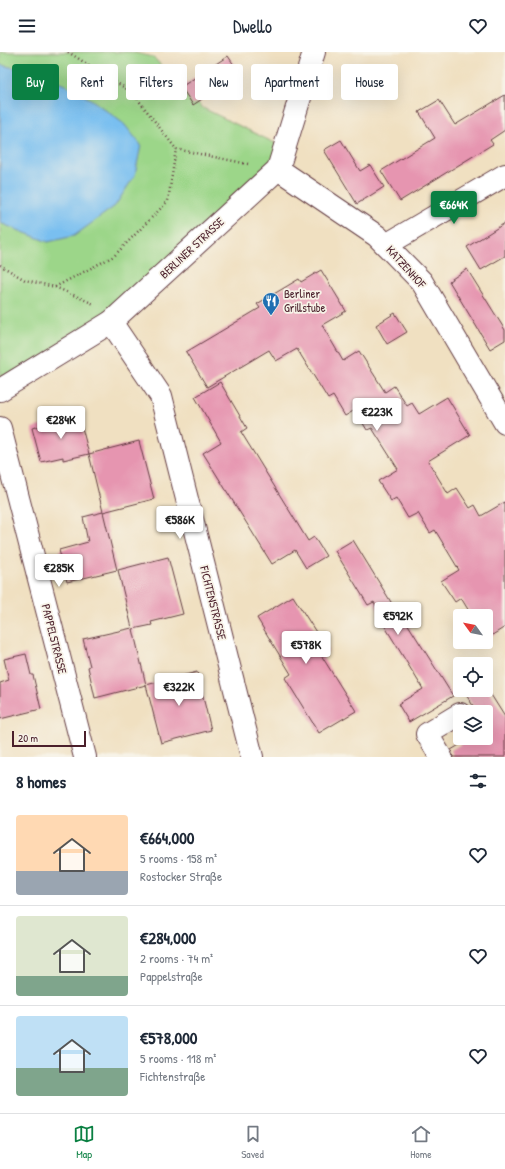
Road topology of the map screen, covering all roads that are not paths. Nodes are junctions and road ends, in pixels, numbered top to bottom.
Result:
1 (314, 52) edge
2 (278, 169) junction
3 (505, 175) edge
4 (386, 245) junction
5 (111, 322) junction
6 (0, 390) edge
7 (505, 424) edge
8 (0, 428) edge
9 (453, 718) edge
10 (85, 757) edge
11 (252, 757) edge
12 (441, 757) edge

1 - 2 street
2 - 4 street, KATZENHOF
2 - 5 street, BERLINER STRASSE
3 - 4 street
4 - 7 street, KATZENHOF
5 - 6 street, BERLINER STRASSE
5 - 11 street, FICHTENSTRASSE
8 - 10 street, PAPPELSTRASSE
9 - 12 street

